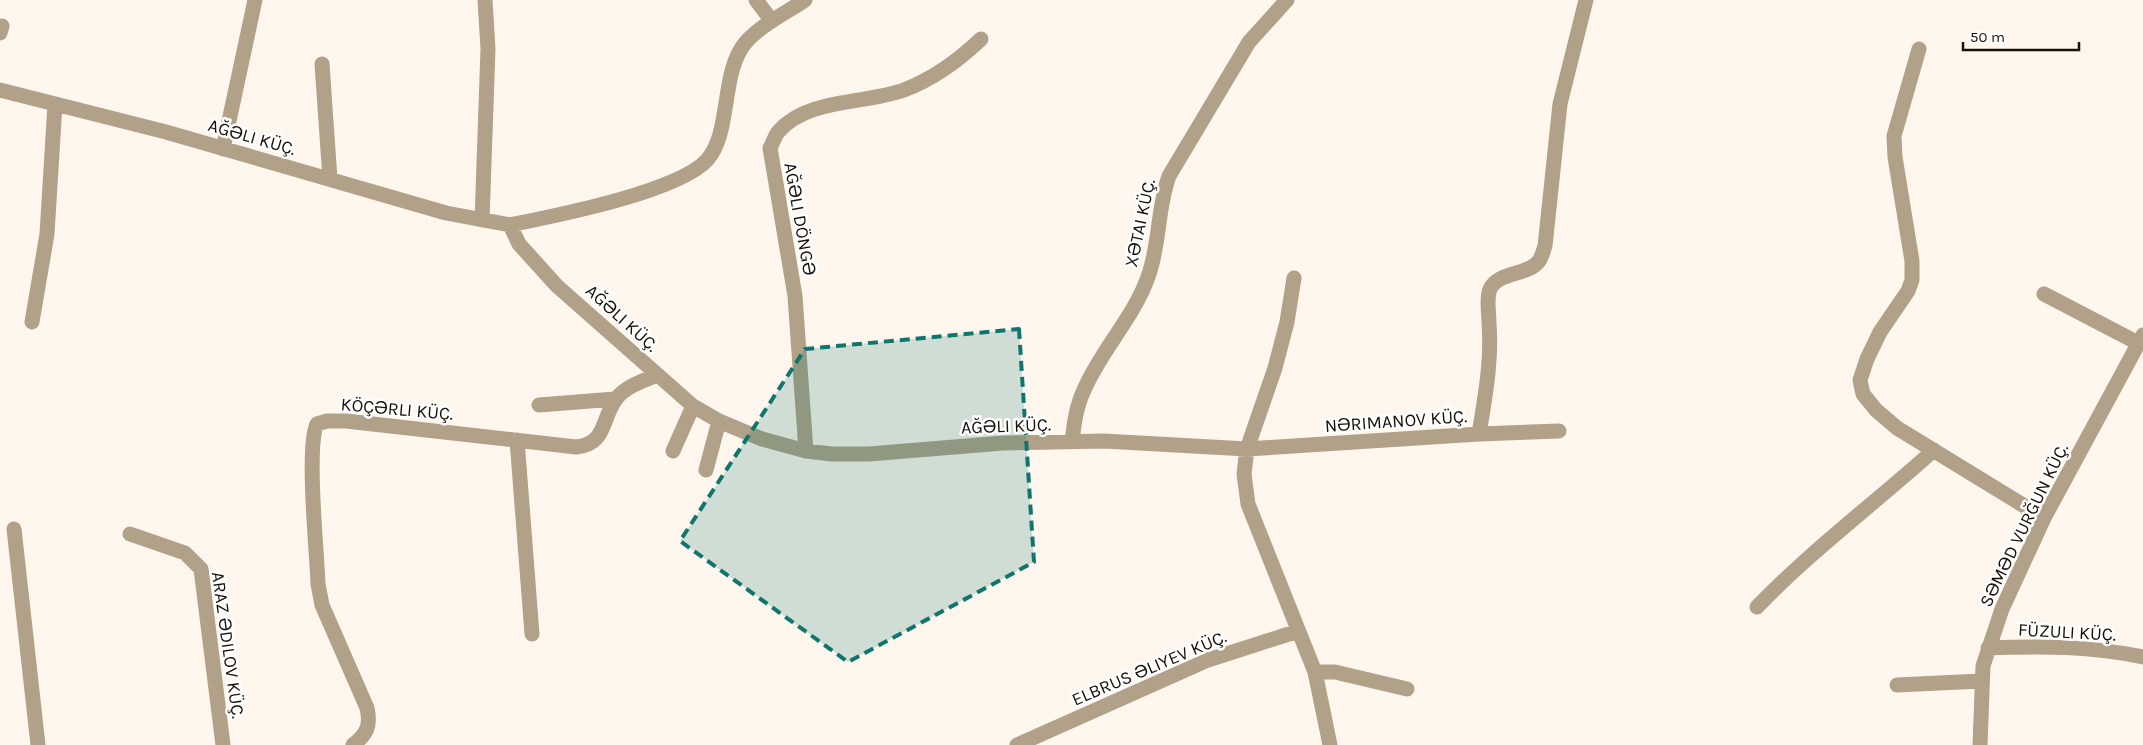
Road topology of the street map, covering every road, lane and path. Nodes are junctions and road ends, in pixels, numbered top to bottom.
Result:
1 (255, 0) edge
2 (486, 0) edge
3 (756, 0) edge
4 (805, 0) edge
5 (1287, 0) edge
6 (1586, 0) edge
7 (772, 21) junction
8 (981, 39) dead end
9 (1919, 49) dead end
10 (322, 64) dead end
11 (0, 90) edge
12 (55, 104) junction
13 (223, 149) junction
14 (330, 180) junction
15 (482, 220) junction
16 (510, 225) junction
17 (1294, 278) dead end
18 (2044, 294) dead end
19 (32, 322) dead end
20 (2140, 339) edge
21 (657, 375) junction
22 (616, 399) junction
23 (538, 405) dead end
24 (693, 406) junction
25 (719, 421) junction
26 (1559, 431) dead end
27 (1479, 434) junction
28 (517, 440) junction
29 (1072, 442) junction
30 (1247, 449) junction
31 (1934, 450) junction
32 (673, 451) dead end
33 (806, 451) junction
34 (706, 470) dead end
35 (2044, 518) junction
36 (14, 529) dead end
37 (130, 534) dead end
38 (1757, 607) dead end
39 (1298, 631) junction
40 (532, 634) dead end
41 (1988, 648) junction
42 (2143, 657) edge
43 (1315, 672) junction
44 (1981, 680) junction
45 (1897, 685) dead end
46 (1407, 689) dead end
47 (38, 745) edge
48 (223, 745) edge
49 (353, 745) edge
50 (1017, 745) edge
51 (1330, 745) edge
52 (1980, 745) edge

1 - 13 street
2 - 15 street
3 - 7 street
4 - 7 street
5 - 29 street, XƏTAI KÜÇ.
6 - 27 street, NƏRIMANOV KÜÇ.
7 - 16 street
8 - 33 street, AĞƏLI DÖNGƏ
9 - 31 street
10 - 14 street
11 - 12 street, AĞƏLI KÜÇ.
12 - 13 street, AĞƏLI KÜÇ.
12 - 19 street
13 - 14 street, AĞƏLI KÜÇ.
14 - 15 street, AĞƏLI KÜÇ.
15 - 16 street, AĞƏLI KÜÇ.
16 - 21 street, AĞƏLI KÜÇ.
17 - 30 street
18 - 20 street
20 - 35 street, SƏMƏD VURĞUN KÜÇ.
21 - 22 street, KÖÇƏRLI KÜÇ.
21 - 24 street, AĞƏLI KÜÇ.
22 - 23 street
22 - 28 street, KÖÇƏRLI KÜÇ.
24 - 25 street, AĞƏLI KÜÇ.
24 - 32 street
25 - 33 street, AĞƏLI KÜÇ.
25 - 34 street
26 - 27 street
27 - 30 street, NƏRIMANOV KÜÇ.
28 - 40 street
28 - 49 street, KÖÇƏRLI KÜÇ.
29 - 30 street, AĞƏLI KÜÇ.
29 - 33 street, AĞƏLI KÜÇ.
30 - 39 street
31 - 35 street
31 - 38 street
35 - 41 street, SƏMƏD VURĞUN KÜÇ.
36 - 47 street
37 - 48 street, ARAZ ƏDILOV KÜÇ.
39 - 43 street
39 - 50 street, ELBRUS ƏLIYEV KÜÇ.
41 - 42 street, FÜZULI KÜÇ.
41 - 44 street, SƏMƏD VURĞUN KÜÇ.
43 - 46 street
43 - 51 street
44 - 45 street
44 - 52 street, SƏMƏD VURĞUN KÜÇ.

